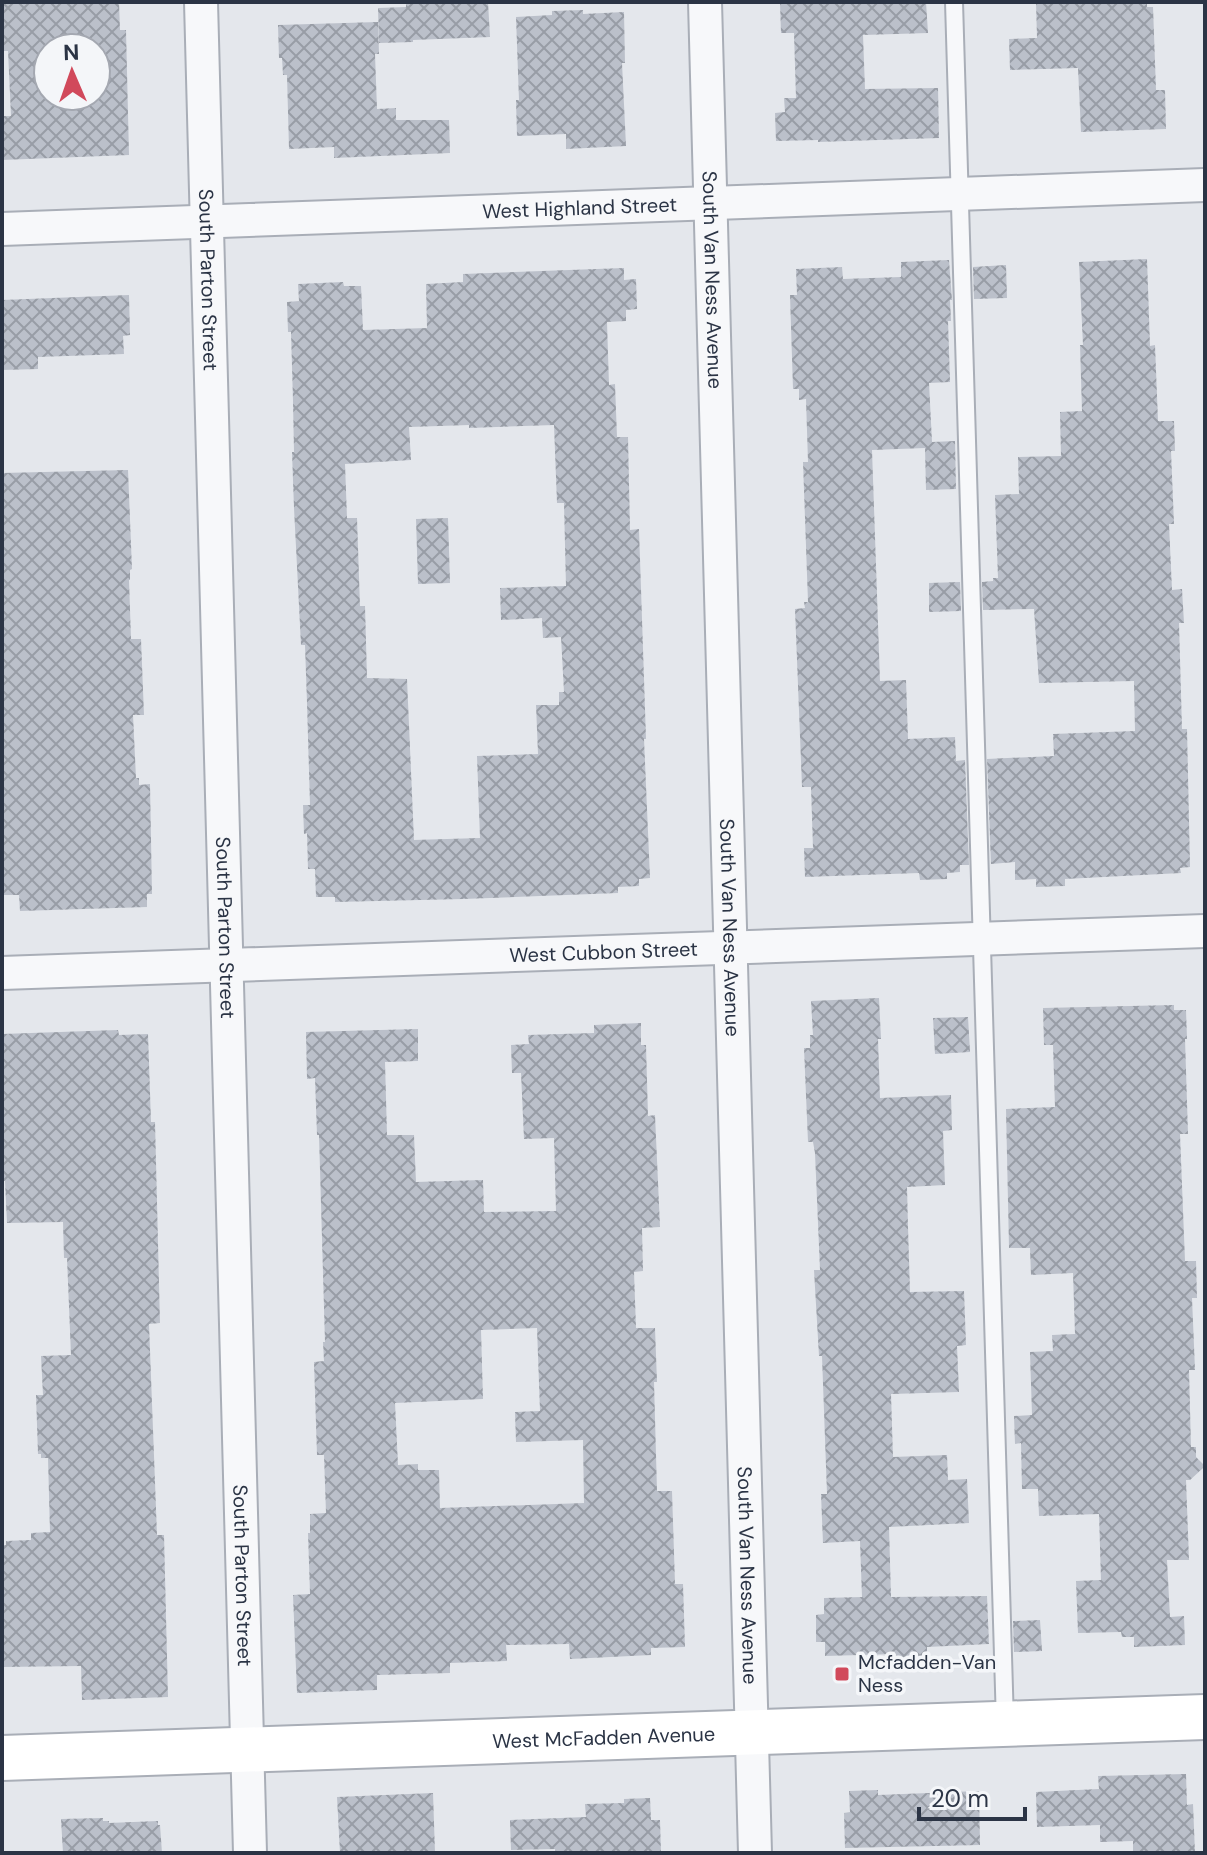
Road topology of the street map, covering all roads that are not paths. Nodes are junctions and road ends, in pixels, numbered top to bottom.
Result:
1 (201, 2) edge
2 (705, 2) edge
3 (954, 2) edge
4 (1205, 185) edge
5 (960, 194) junction
6 (710, 203) junction
7 (207, 221) junction
8 (2, 229) edge
9 (1205, 931) edge
10 (982, 939) junction
11 (731, 948) junction
12 (227, 965) junction
13 (2, 973) edge
14 (1205, 1717) edge
15 (1005, 1723) junction
16 (752, 1732) junction
17 (247, 1749) junction
18 (2, 1758) edge
19 (250, 1853) edge
20 (755, 1853) edge

1 - 7 street, South Parton Street
2 - 6 street, South Van Ness Avenue
3 - 5 lane
4 - 5 street, West Highland Street
5 - 6 street, West Highland Street
5 - 10 lane
6 - 7 street, West Highland Street
6 - 11 street, South Van Ness Avenue
7 - 8 street, West Highland Street
7 - 12 street, South Parton Street
9 - 10 street, West Cubbon Street
10 - 11 street, West Cubbon Street
10 - 15 lane
11 - 12 street, West Cubbon Street
11 - 16 street, South Van Ness Avenue
12 - 13 street, West Cubbon Street
12 - 17 street, South Parton Street
14 - 15 street, West McFadden Avenue
15 - 16 street, West McFadden Avenue
16 - 17 street, West McFadden Avenue
16 - 20 street, South Van Ness Avenue
17 - 18 street, West McFadden Avenue
17 - 19 street, South Parton Street

